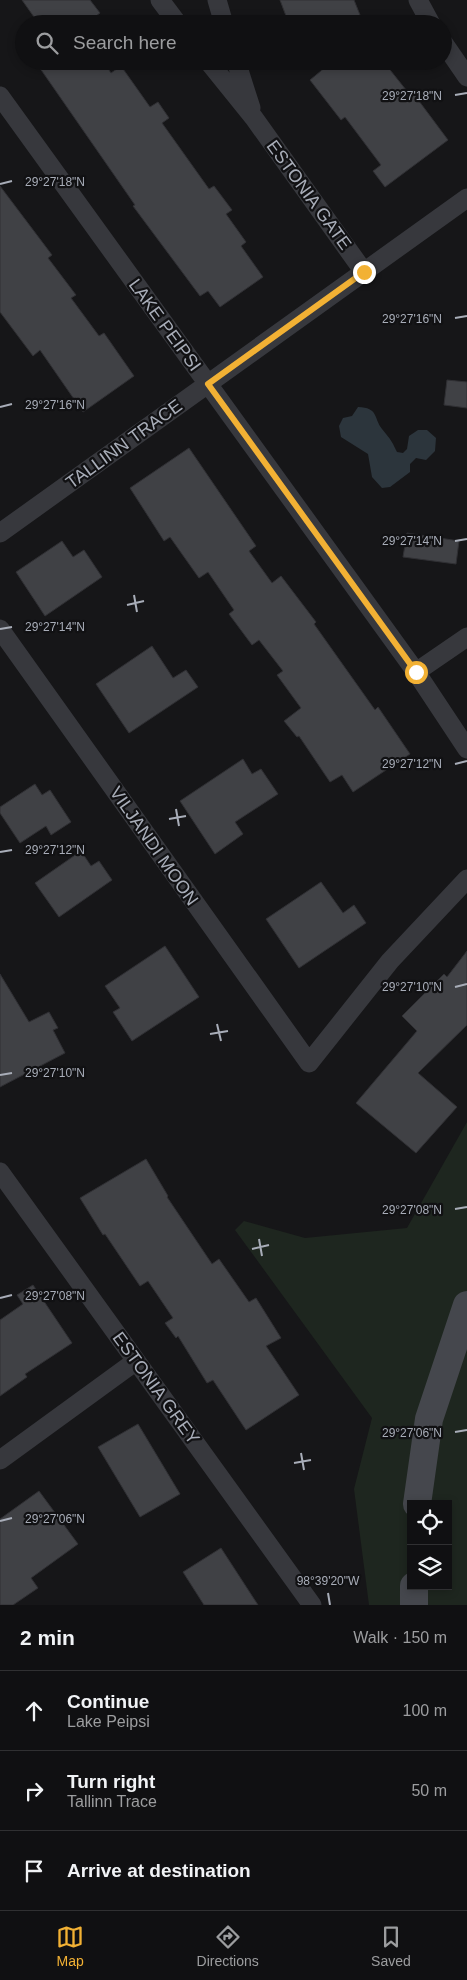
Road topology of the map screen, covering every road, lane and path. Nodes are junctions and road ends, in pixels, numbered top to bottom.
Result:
1 (160, 0) edge
2 (217, 0) edge
3 (418, 0) edge
4 (171, 15) edge
5 (221, 15) edge
6 (426, 15) edge
7 (452, 55) edge
8 (215, 70) edge
9 (239, 70) edge
10 (467, 77) edge
11 (0, 96) edge
12 (254, 118) junction
13 (467, 198) edge
14 (364, 272) junction
15 (208, 384) junction
16 (0, 533) edge
17 (0, 629) edge
18 (467, 637) edge
19 (416, 672) junction
20 (467, 749) edge
21 (467, 878) edge
22 (0, 1172) edge
23 (467, 1304) edge
24 (136, 1361) junction
25 (0, 1460) edge
26 (418, 1500) edge
27 (414, 1590) edge
28 (312, 1605) edge
29 (414, 1605) edge

1 - 4 street
2 - 5 street
3 - 6 street
7 - 10 street
8 - 12 street, ESTONIA GATE
9 - 12 street, ESTONIA GATE
11 - 15 street, LAKE PEIPSI
12 - 14 street, ESTONIA GATE
13 - 14 street, TALLINN TRACE
14 - 15 street, TALLINN TRACE
15 - 16 street, TALLINN TRACE
15 - 19 street, LAKE PEIPSI
17 - 21 street, VILJANDI MOON
18 - 19 street
19 - 20 street, LAKE PEIPSI
22 - 24 street, ESTONIA GREY
23 - 26 street
24 - 25 street
24 - 28 street, ESTONIA GREY
27 - 29 street

